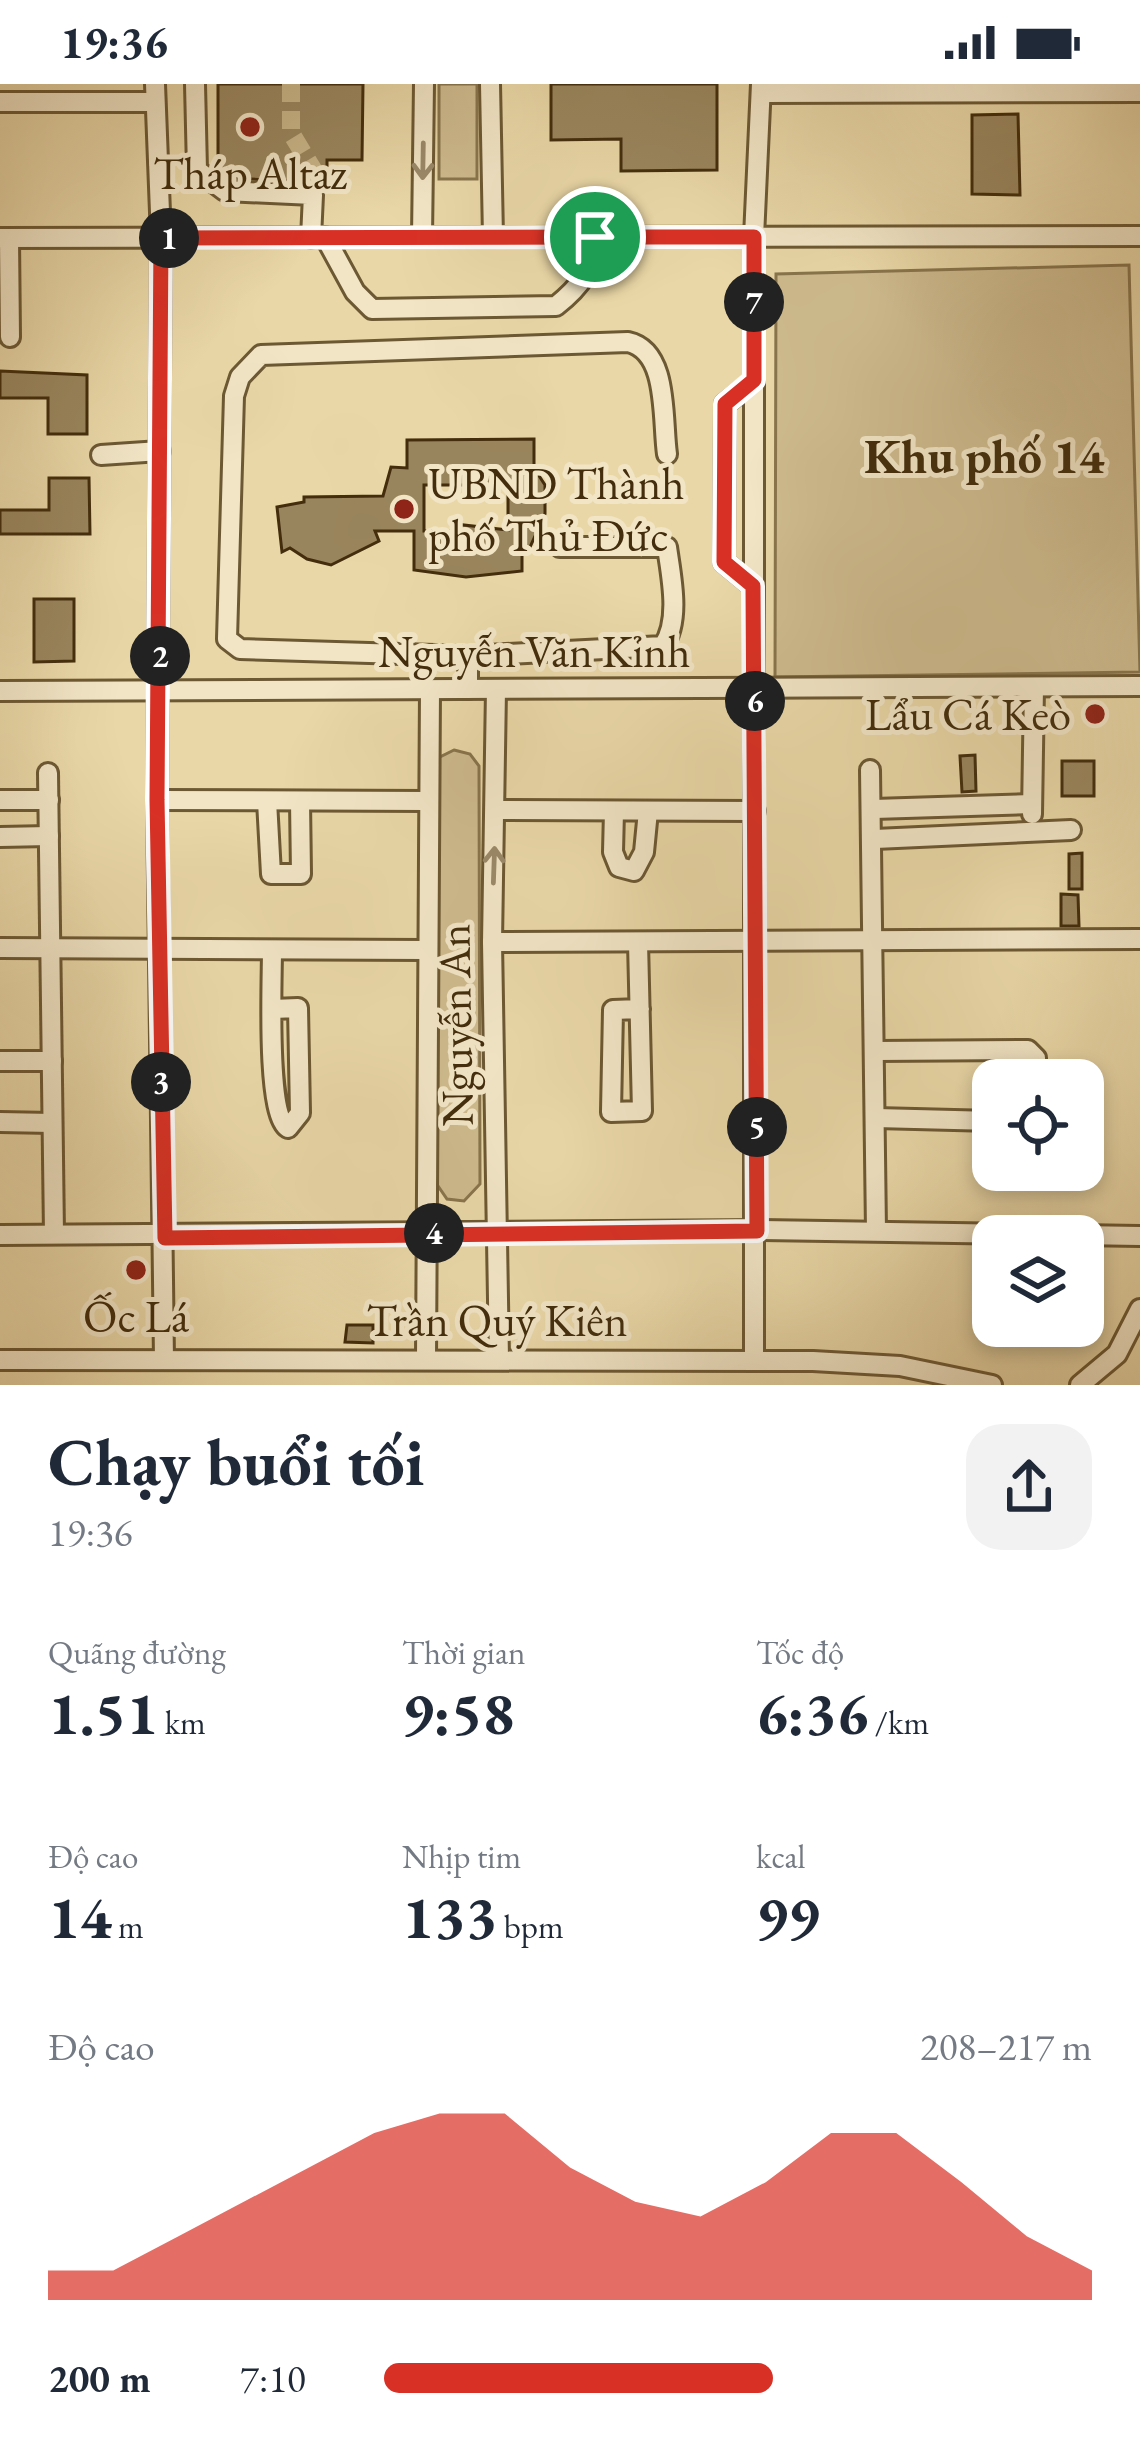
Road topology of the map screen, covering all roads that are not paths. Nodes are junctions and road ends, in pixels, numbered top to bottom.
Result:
1 (194, 84) edge
2 (424, 84) edge
3 (490, 84) edge
4 (761, 88) edge
5 (874, 88) edge
6 (1038, 88) edge
7 (1140, 92) edge
8 (40, 93) edge
9 (155, 93) edge
10 (0, 102) edge
11 (1140, 236) edge
12 (422, 237) junction
13 (493, 237) junction
14 (595, 237) junction
15 (754, 237) junction
16 (4, 238) edge
17 (161, 238) junction
18 (318, 238) junction
19 (467, 307) junction
20 (10, 337) dead end
21 (467, 348) junction
22 (754, 380) junction
23 (160, 451) junction
24 (667, 454) dead end
25 (100, 455) dead end
26 (560, 547) dead end
27 (753, 586) junction
28 (468, 656) junction
29 (1140, 686) edge
30 (1034, 687) junction
31 (160, 689) junction
32 (468, 689) junction
33 (496, 689) junction
34 (430, 690) junction
35 (0, 691) edge
36 (755, 691) junction
37 (870, 770) dead end
38 (48, 773) dead end
39 (0, 800) edge
40 (49, 800) junction
41 (157, 800) junction
42 (267, 801) junction
43 (300, 801) junction
44 (427, 801) junction
45 (1032, 803) junction
46 (874, 809) junction
47 (495, 810) junction
48 (614, 811) junction
49 (648, 811) junction
50 (755, 811) junction
51 (1032, 830) junction
52 (1070, 830) dead end
53 (49, 836) junction
54 (0, 837) edge
55 (875, 839) junction
56 (1140, 939) edge
57 (874, 940) junction
58 (757, 941) junction
59 (492, 942) junction
60 (638, 942) junction
61 (0, 948) edge
62 (50, 949) junction
63 (159, 949) junction
64 (272, 950) junction
65 (427, 950) junction
66 (273, 1009) junction
67 (640, 1009) junction
68 (876, 1051) junction
69 (1036, 1059) edge
70 (0, 1061) edge
71 (52, 1061) junction
72 (876, 1118) junction
73 (972, 1120) edge
74 (0, 1122) edge
75 (52, 1123) junction
76 (757, 1231) junction
77 (876, 1231) junction
78 (425, 1233) junction
79 (54, 1234) junction
80 (497, 1234) junction
81 (0, 1235) edge
82 (1140, 1236) edge
83 (165, 1238) junction
84 (1140, 1309) edge
85 (754, 1359) junction
86 (0, 1360) edge
87 (164, 1360) junction
88 (425, 1360) junction
89 (499, 1360) junction
90 (992, 1385) edge
91 (1080, 1385) edge

1 - 18 street
2 -> 12 street
3 - 13 street
4 - 5 street
4 - 15 street
5 - 6 street
6 - 7 street
8 - 9 street
8 - 10 street
9 - 17 street
11 - 15 street
12 - 13 street
12 - 18 street
13 - 14 street
14 - 15 street
14 - 19 street
15 - 22 street
16 - 17 street
16 - 20 street
17 - 18 street
17 - 23 street
18 - 19 street
19 - 21 street
21 - 24 street
21 - 28 street
22 - 27 street
22 - 27 street
23 - 25 street
23 - 31 street
26 - 28 street
27 - 36 street
28 - 32 street
29 - 30 street, Nguyễn Văn Kỉnh
30 - 36 street, Nguyễn Văn Kỉnh
30 - 45 street
31 - 34 street, Nguyễn Văn Kỉnh
31 - 35 street, Nguyễn Văn Kỉnh
31 - 41 street
32 - 33 street, Nguyễn Văn Kỉnh
32 - 34 street, Nguyễn Văn Kỉnh
33 - 36 street, Nguyễn Văn Kỉnh
33 - 47 street, Nguyễn An
34 - 44 street, Nguyễn An
36 - 50 street
37 - 46 street
38 - 40 street
39 - 40 street
40 - 53 street
41 - 42 street
41 - 63 street
42 - 43 street
42 - 43 street
43 - 44 street
44 - 65 street, Nguyễn An
45 - 46 street
45 - 51 street
46 - 55 street
47 - 48 street
59 -> 47 street, Nguyễn An
48 - 49 street
48 - 49 street
49 - 50 street
50 - 58 street
51 - 52 street
51 - 55 street
53 - 54 street
53 - 62 street
55 - 57 street
56 - 57 street
57 - 58 street
57 - 68 street
58 - 60 street
58 - 76 street
59 - 60 street
59 - 80 street, Nguyễn An
60 - 67 street
61 - 62 street
62 - 63 street
62 - 71 street
63 - 64 street
63 - 83 street
64 - 65 street
64 - 66 street
65 - 78 street, Nguyễn An
66 - 66 street
67 - 67 street
68 - 69 street
68 - 72 street
70 - 71 street
71 - 75 street
72 - 73 street
72 - 77 street
74 - 75 street
75 - 79 street
76 - 77 street
76 - 80 street
76 - 85 street
77 - 82 street
78 - 80 street
78 - 83 street
78 - 88 street, Nguyễn An
79 - 81 street
79 - 83 street
80 - 89 street, Nguyễn An
83 - 87 street
84 - 91 street
85 - 89 street, Trần Quý Kiên
85 - 90 street, Trần Quý Kiên
86 - 87 street, Trần Quý Kiên
87 - 88 street, Trần Quý Kiên
88 - 89 street, Trần Quý Kiên

